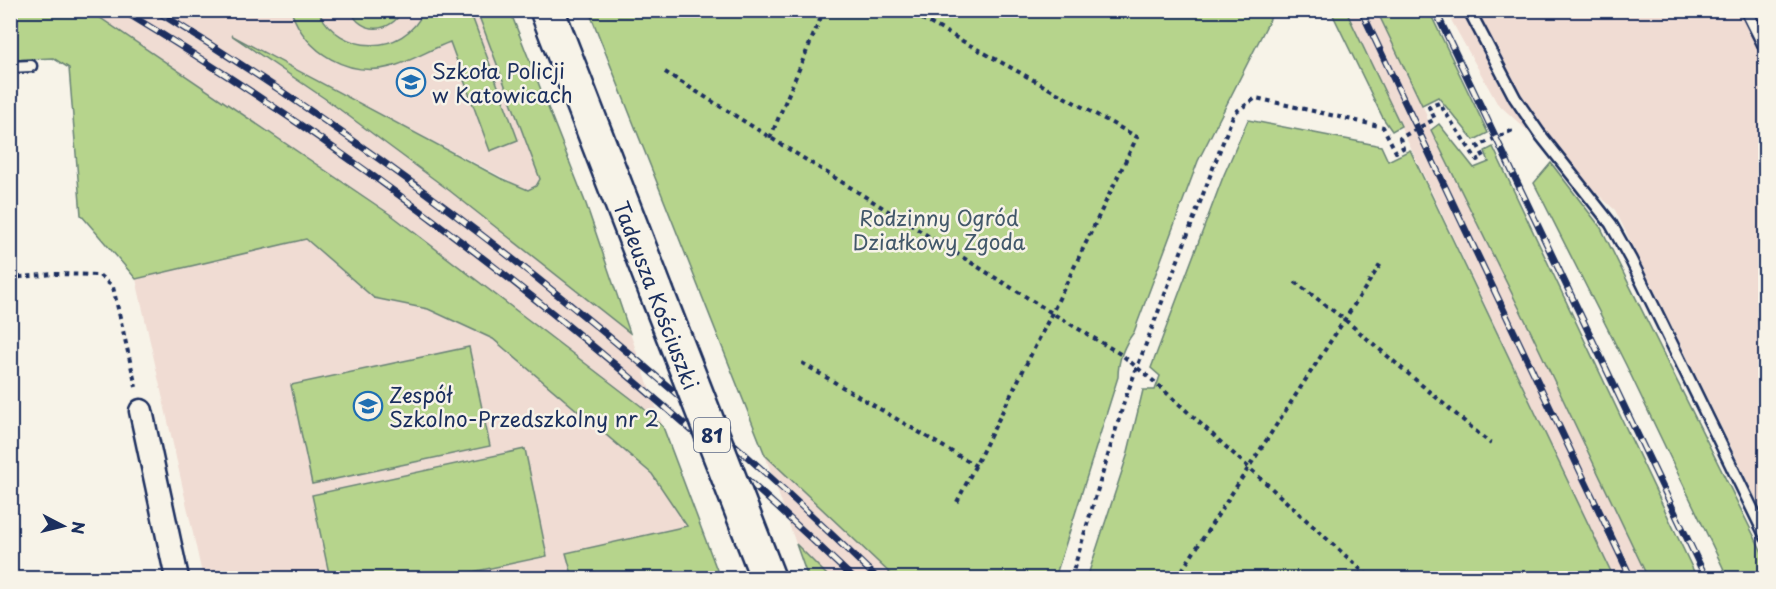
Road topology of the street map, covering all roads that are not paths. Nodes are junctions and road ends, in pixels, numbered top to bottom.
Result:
1 (547, 10) edge
2 (1469, 10) edge
3 (1746, 10) edge
4 (1766, 50) edge
5 (31, 66) dead end
6 (10, 67) edge
7 (141, 411) road end
8 (1766, 537) edge
9 (177, 579) edge
10 (768, 579) edge

1 - 10 main road, Tadeusza Kościuszki / 81, bridge
2 - 8 lane
3 - 4 lane
5 - 6 lane
7 - 9 street

